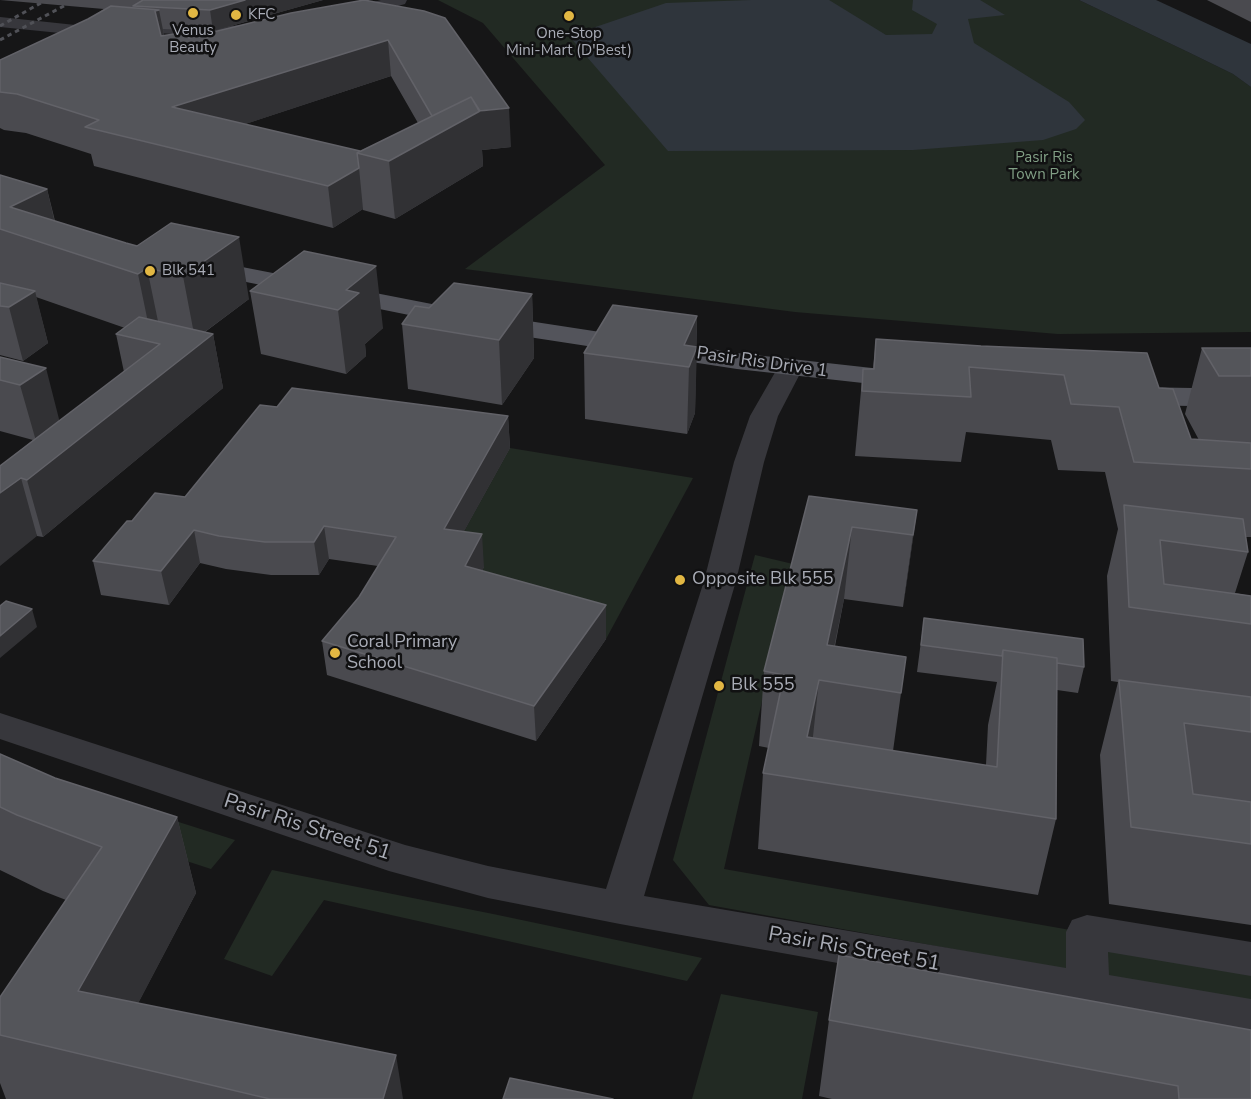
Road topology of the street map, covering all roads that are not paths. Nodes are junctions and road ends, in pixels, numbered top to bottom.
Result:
1 (399, 0) edge
2 (360, 3) edge
3 (0, 13) edge
4 (327, 16) edge
5 (0, 22) edge
6 (88, 27) junction
7 (271, 31) edge
8 (51, 46) edge
9 (176, 265) edge
10 (788, 373) junction
11 (935, 387) edge
12 (1251, 398) edge
13 (1251, 405) edge
14 (0, 726) edge
15 (620, 908) junction
16 (1251, 959) edge
17 (1088, 991) junction
18 (1251, 1018) edge

1 - 2 street
2 - 4 street
3 - 6 street
5 - 6 street
6 - 7 street
6 - 8 street
9 - 10 main road, Pasir Ris Drive 1
10 - 11 main road, Pasir Ris Drive 1
10 - 15 street
12 - 13 main road
14 - 15 street, Pasir Ris Street 51
15 - 17 street, Pasir Ris Street 51
16 - 17 street
17 - 18 street, Pasir Ris Street 51

